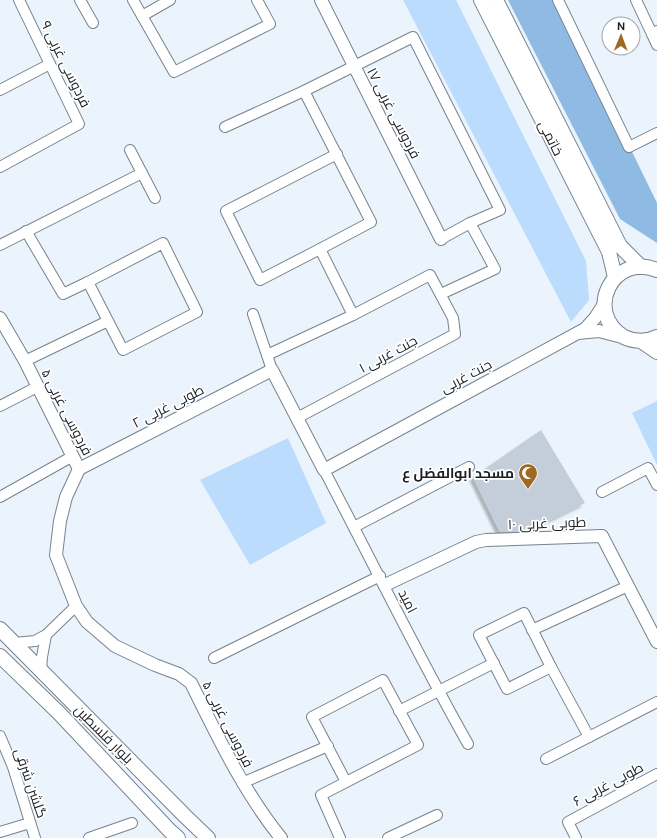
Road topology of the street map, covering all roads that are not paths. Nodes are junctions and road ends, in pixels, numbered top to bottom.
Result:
1 (19, 0) edge
2 (80, 0) edge
3 (133, 0) edge
4 (170, 0) edge
5 (257, 0) edge
6 (321, 0) edge
7 (481, 0) edge
8 (496, 0) edge
9 (558, 0) edge
10 (636, 0) edge
11 (142, 16) junction
12 (93, 23) dead end
13 (654, 33) edge
14 (657, 46) edge
15 (50, 64) junction
16 (353, 65) junction
17 (0, 90) edge
18 (304, 91) junction
19 (225, 127) dead end
20 (657, 133) edge
21 (130, 150) dead end
22 (337, 154) junction
23 (0, 167) edge
24 (142, 173) junction
25 (155, 198) dead end
26 (470, 224) junction
27 (26, 231) junction
28 (441, 239) joint
29 (0, 245) edge
30 (320, 249) junction
31 (641, 267) junction
32 (657, 270) edge
33 (615, 278) junction
34 (88, 282) junction
35 (441, 294) junction
36 (604, 304) junction
37 (252, 314) dead end
38 (353, 315) junction
39 (108, 321) junction
40 (1, 322) edge
41 (576, 333) junction
42 (657, 337) edge
43 (627, 338) junction
44 (641, 341) junction
45 (657, 352) edge
46 (267, 355) junction
47 (25, 360) junction
48 (272, 370) junction
49 (37, 387) junction
50 (0, 406) edge
51 (297, 418) junction
52 (73, 456) junction
53 (469, 467) dead end
54 (79, 468) junction
55 (324, 470) junction
56 (657, 485) edge
57 (602, 492) dead end
58 (0, 497) edge
59 (354, 527) junction
60 (382, 580) junction
61 (628, 586) junction
62 (76, 606) junction
63 (0, 629) edge
64 (532, 630) junction
65 (46, 635) junction
66 (657, 642) edge
67 (14, 643) junction
68 (0, 656) edge
69 (214, 658) dead end
70 (494, 663) junction
71 (551, 667) junction
72 (41, 670) junction
73 (438, 692) junction
74 (657, 702) edge
75 (399, 711) junction
76 (0, 736) edge
77 (589, 737) junction
78 (468, 744) dead end
79 (328, 746) junction
80 (546, 759) dead end
81 (657, 774) edge
82 (346, 782) junction
83 (242, 784) junction
84 (436, 815) dead end
85 (185, 816) junction
86 (30, 823) junction
87 (132, 823) dead end
88 (0, 832) edge
89 (174, 835) edge
90 (35, 838) edge
91 (89, 838) edge
92 (208, 838) edge
93 (281, 838) edge
94 (340, 838) edge
95 (388, 838) edge
96 (576, 838) edge

1 - 15 street, فردوسی غربی ۹
2 - 12 street
3 - 11 street
4 - 11 street
5 - 11 street
6 - 16 street, فردوسی غربی ۱۷
7 - 33 main road, خاتمی
8 - 31 main road, خاتمی
9 - 20 street
10 - 13 street
13 - 14 street
15 - 17 street
15 - 23 street, فردوسی غربی ۹
16 - 18 street
16 - 26 street
16 - 28 street, فردوسی غربی ۱۷
18 - 19 street
18 - 22 street
21 - 24 street
22 - 30 street
22 - 30 street
24 - 25 street
24 - 27 street
26 - 28 street
26 - 35 street
27 - 29 street
27 - 34 street
30 - 38 street
31 - 32 main road
31 - 33 main road
33 - 36 main road
34 - 39 street
34 - 39 street
35 - 38 street
35 - 51 street, جنت غربی ۱
36 - 41 street
36 - 43 main road
37 - 46 street
38 - 46 street
39 - 47 street
40 - 47 street, فردوسی غربی ۵
41 - 43 street, جنت غربی
41 - 55 street, جنت غربی
42 - 44 main road
43 - 44 main road
44 - 45 main road
46 - 48 street
47 - 49 street, فردوسی غربی ۵
48 - 51 street
48 - 54 street, طوبی غربی ۲
49 - 50 street
49 - 52 street, فردوسی غربی ۵
51 - 55 street
52 - 54 street, فردوسی غربی ۵
52 - 58 street
53 - 59 street
54 - 62 street, فردوسی غربی ۵
55 - 59 street, امید
56 - 57 street
59 - 60 street, امید
60 - 61 street, طوبی غربی ۱۰
60 - 69 street
60 - 73 street, امید
61 - 64 street
61 - 66 street, طوبی غربی ۱۰
62 - 65 street
62 - 83 street, فردوسی غربی ۵
63 - 67 main road, بلوار فلسطین
64 - 70 street
64 - 71 street
65 - 67 street
65 - 72 street
67 - 72 main road, بلوار فلسطین
68 - 89 main road, بلوار فلسطین
70 - 71 street
70 - 73 street
71 - 77 street
72 - 85 main road, بلوار فلسطین
73 - 75 street
73 - 78 street, امید
74 - 77 street
75 - 79 street
75 - 82 street
76 - 86 street, گلشن شرقی
77 - 80 street
79 - 82 street
79 - 83 street
81 - 96 street, طوبی غربی ۶
82 - 94 street
83 - 93 street, فردوسی غربی ۵
84 - 95 street
85 - 89 main road
85 - 92 main road, بلوار فلسطین
86 - 88 street
86 - 90 street, گلشن شرقی
87 - 91 street

